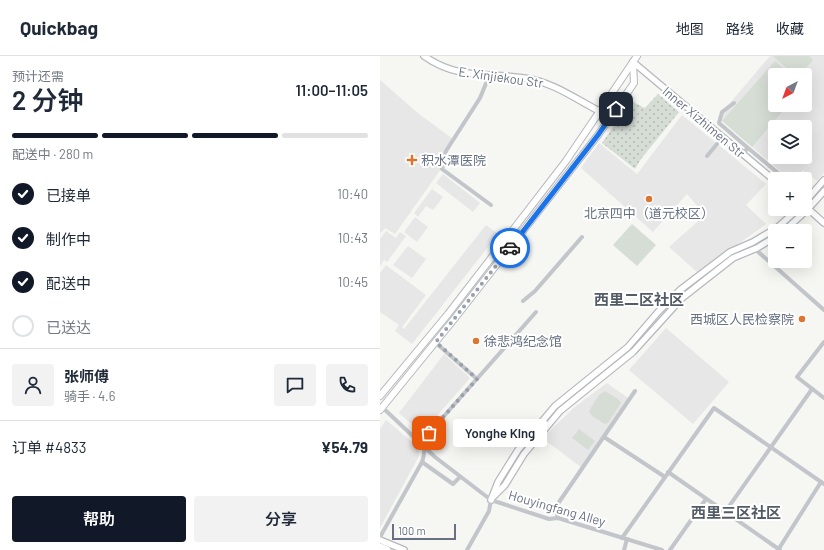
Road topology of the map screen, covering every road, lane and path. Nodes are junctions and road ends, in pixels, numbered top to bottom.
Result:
1 (424, 56) edge
2 (637, 56) edge
3 (633, 62) junction
4 (489, 76) junction
5 (734, 103) dead end
6 (599, 111) junction
7 (722, 138) junction
8 (748, 148) junction
9 (742, 154) junction
10 (707, 156) dead end
11 (777, 172) edge
12 (768, 175) edge
13 (824, 180) edge
14 (824, 191) edge
15 (812, 194) edge
16 (812, 203) edge
17 (491, 205) dead end
18 (812, 212) edge
19 (790, 216) edge
20 (799, 216) edge
21 (824, 222) edge
22 (791, 224) edge
23 (582, 237) dead end
24 (768, 241) edge
25 (755, 249) junction
26 (523, 301) dead end
27 (824, 310) edge
28 (536, 312) dead end
29 (436, 342) junction
30 (824, 342) edge
31 (477, 379) junction
32 (812, 389) junction
33 (635, 391) dead end
34 (380, 396) edge
35 (824, 398) edge
36 (381, 408) edge
37 (604, 437) junction
38 (424, 446) junction
39 (771, 447) junction
40 (422, 462) junction
41 (668, 472) junction
42 (460, 477) junction
43 (665, 477) junction
44 (823, 483) edge
45 (706, 499) junction
46 (491, 500) junction
47 (725, 512) junction
48 (558, 518) junction
49 (380, 537) edge
50 (624, 539) junction
51 (380, 540) edge
52 (380, 547) edge
53 (387, 550) edge
54 (404, 550) edge
55 (467, 550) edge
56 (624, 550) edge
57 (662, 550) edge
58 (670, 550) edge
59 (778, 550) edge

1 - 4 street, E. Xinjiekou Str
2 - 3 main road
3 - 6 main road
3 - 7 street, Inner Xizhimen Str
3 - 29 main road
4 - 6 street, E. Xinjiekou Str
4 - 17 street
5 - 8 street
6 - 34 main road
7 - 9 street, Inner Xizhimen Str
7 - 10 street
8 - 9 street
8 - 11 street
9 - 12 street, Inner Xizhimen Str
13 - 15 street
14 - 16 street
18 - 21 street
19 - 46 street
20 - 22 street
23 - 26 street
24 - 25 street
25 - 27 street
25 - 46 street
28 - 31 street
29 - 31 street
29 - 36 main road
30 - 32 street
31 - 38 street
32 - 35 street
32 - 39 street
33 - 37 street
36 - 38 street, Houyingfang Alley
37 - 43 street
37 - 48 street
38 - 40 street
38 - 42 street, Houyingfang Alley
39 - 41 street
39 - 44 street
39 - 47 street
40 - 42 street
40 - 49 street
41 - 43 street
41 - 45 street
42 - 46 street, Houyingfang Alley
43 - 50 street
44 - 59 street
45 - 47 street
45 - 58 street
46 - 48 street, Houyingfang Alley
46 - 55 street
47 - 59 street
48 - 50 street, Houyingfang Alley
50 - 56 street
50 - 57 street, Houyingfang Alley
51 - 54 street
52 - 53 highway

